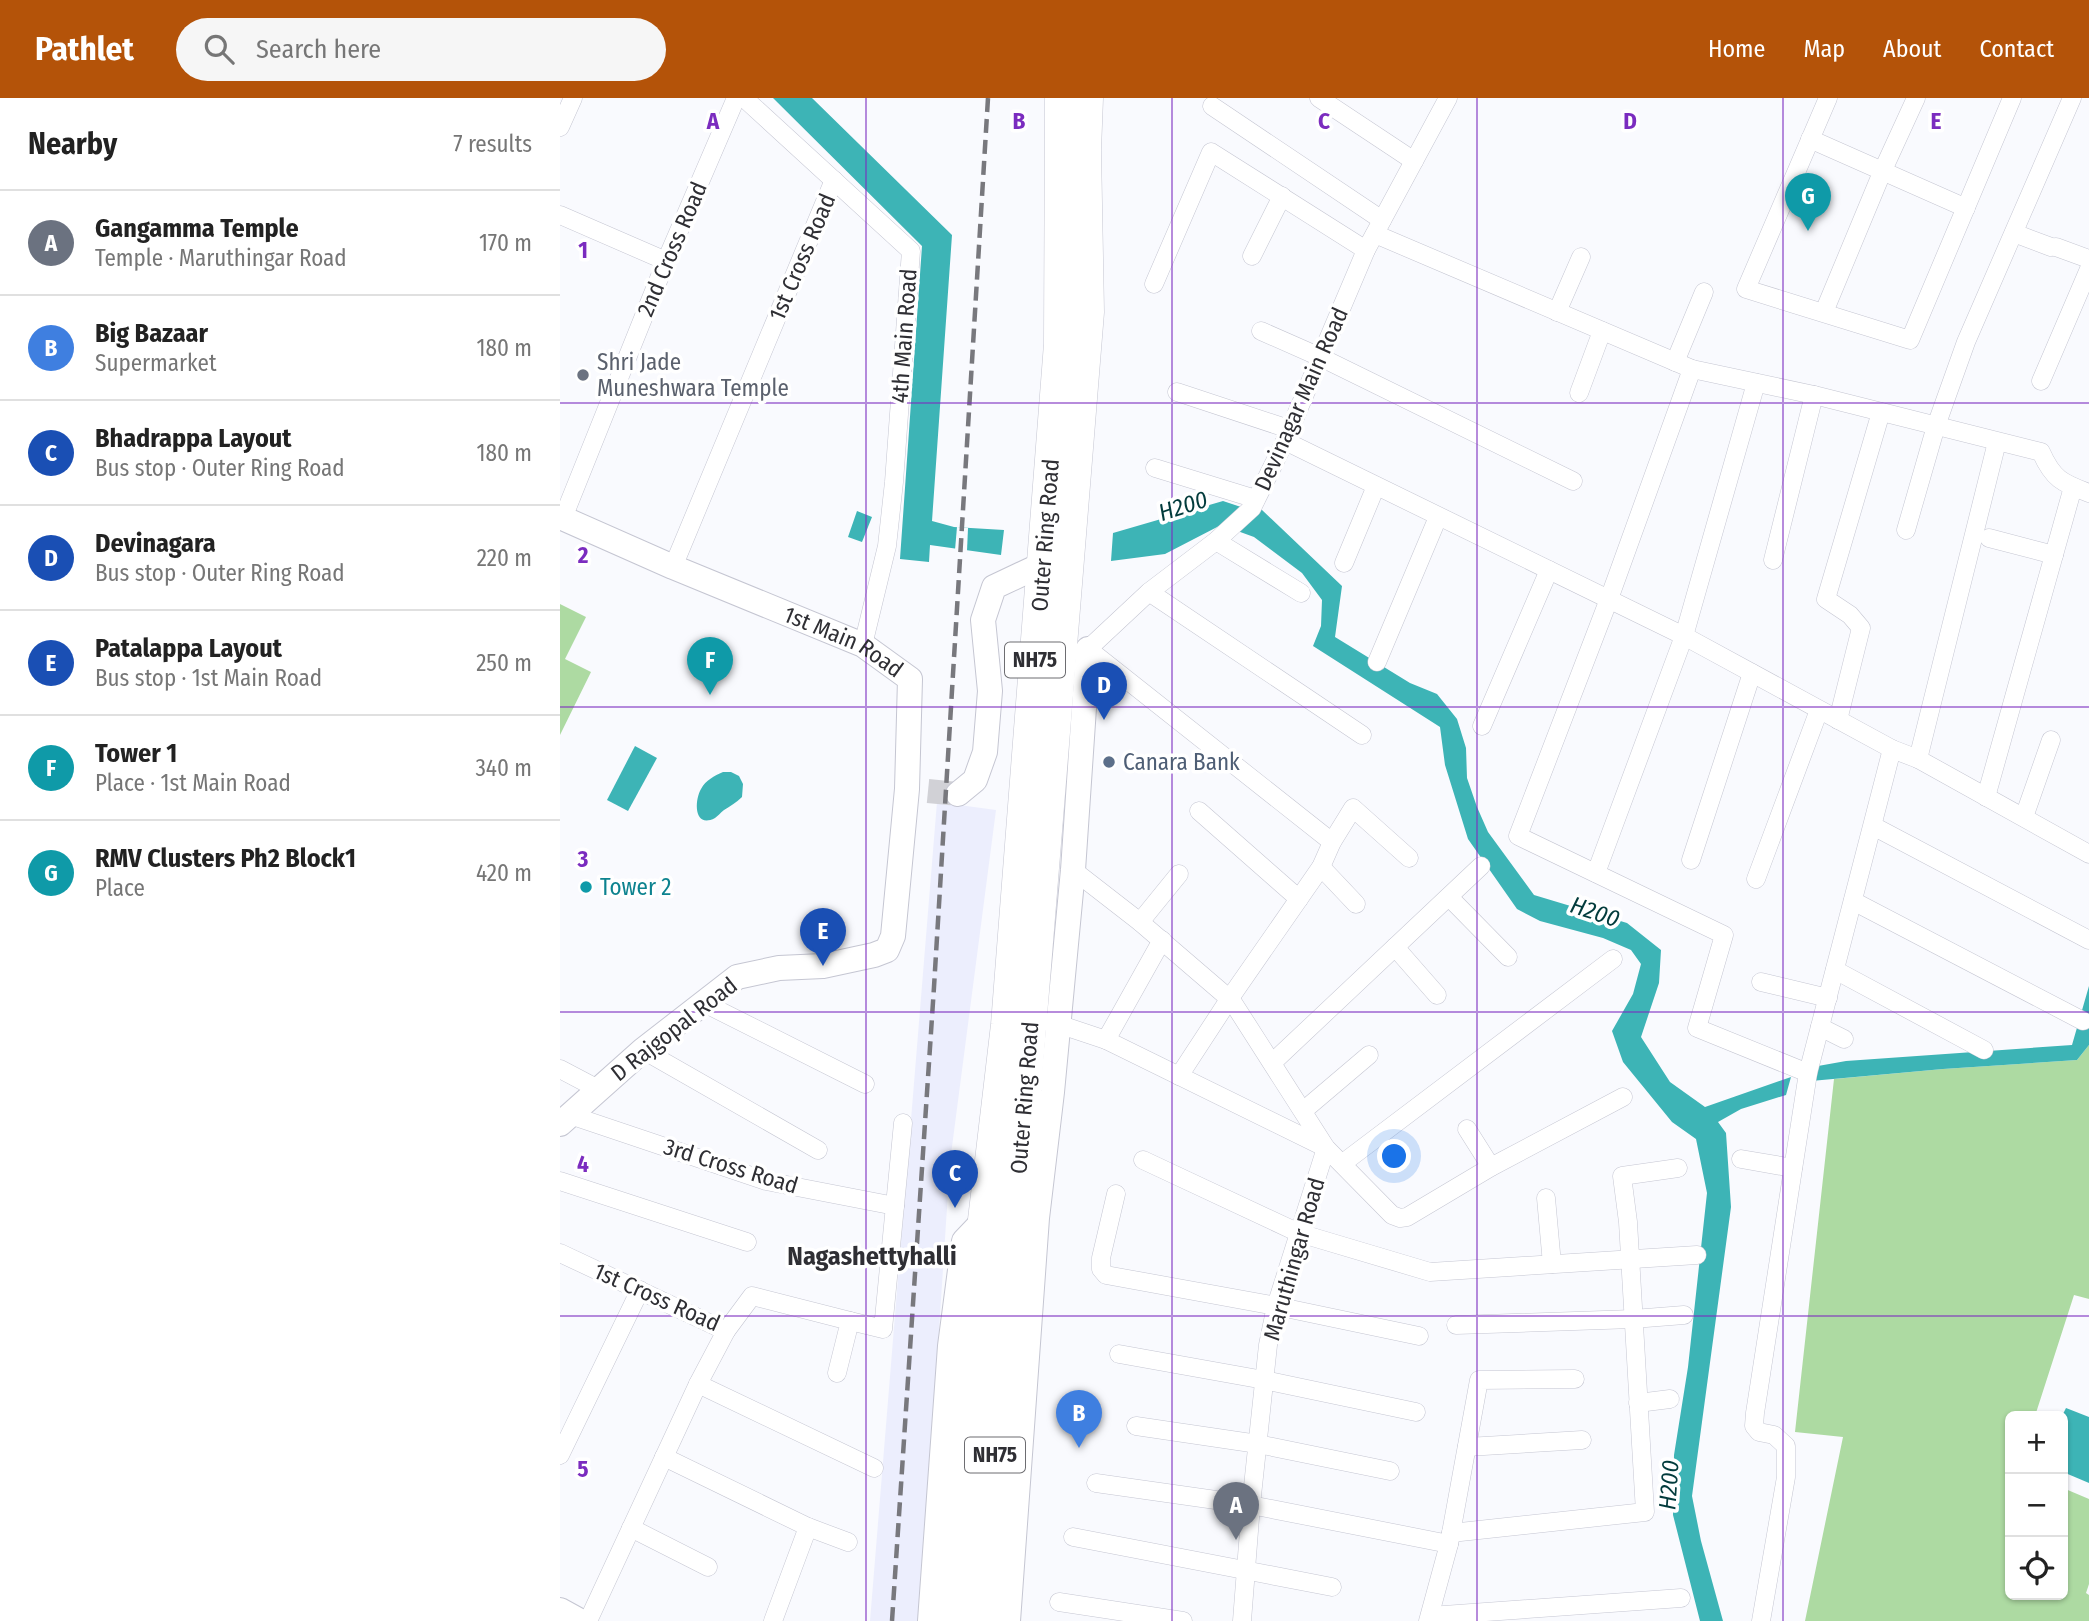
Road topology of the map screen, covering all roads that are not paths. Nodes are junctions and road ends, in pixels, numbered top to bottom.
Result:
1 (573, 98) edge
2 (736, 98) edge
3 (744, 98) edge
4 (1060, 98) edge
5 (1087, 98) edge
6 (1319, 98) edge
7 (1828, 98) edge
8 (1916, 98) edge
9 (2012, 98) edge
10 (2072, 98) edge
11 (1444, 100) edge
12 (1212, 106) dead end
13 (560, 127) edge
14 (1810, 139) junction
15 (1414, 161) junction
16 (1883, 170) junction
17 (834, 180) junction
18 (1282, 197) junction
19 (1966, 208) junction
20 (560, 215) edge
21 (2014, 233) junction
22 (1375, 235) junction
23 (1252, 256) dead end
24 (1581, 257) dead end
25 (2089, 259) edge
26 (666, 261) junction
27 (2089, 270) edge
28 (1154, 285) dead end
29 (1703, 292) dead end
30 (1557, 312) junction
31 (1824, 312) junction
32 (1261, 331) dead end
33 (1602, 331) junction
34 (1320, 357) junction
35 (1684, 365) junction
36 (2041, 382) dead end
37 (1756, 383) junction
38 (1177, 392) dead end
39 (1579, 394) dead end
40 (1814, 395) junction
41 (1881, 412) junction
42 (1936, 426) junction
43 (1287, 435) junction
44 (1997, 442) junction
45 (1155, 468) dead end
46 (1573, 481) dead end
47 (1376, 486) junction
48 (2081, 490) edge
49 (1254, 504) junction
50 (1438, 516) junction
51 (562, 517) edge
52 (1906, 530) dead end
53 (1222, 536) junction
54 (1989, 538) dead end
55 (2054, 555) junction
56 (1773, 560) dead end
57 (1344, 562) dead end
58 (1043, 564) junction
59 (673, 567) junction
60 (1549, 570) junction
61 (1149, 592) junction
62 (1301, 593) dead end
63 (1609, 599) junction
64 (1684, 636) junction
65 (863, 645) junction
66 (1088, 649) junction
67 (1377, 662) dead end
68 (1752, 673) junction
69 (1819, 710) junction
70 (1838, 720) junction
71 (1482, 726) dead end
72 (1362, 735) dead end
73 (2051, 740) dead end
74 (1892, 749) junction
75 (1918, 759) junction
76 (958, 794) dead end
77 (1986, 797) junction
78 (1199, 811) dead end
79 (2024, 817) junction
80 (1873, 826) junction
81 (1332, 842) junction
82 (2089, 853) edge
83 (1409, 858) dead end
84 (1691, 860) dead end
85 (1480, 866) dead end
86 (1321, 867) junction
87 (1073, 870) junction
88 (1596, 873) junction
89 (1179, 874) dead end
90 (1756, 879) dead end
91 (1449, 897) junction
92 (1299, 899) junction
93 (1853, 901) junction
94 (1356, 904) dead end
95 (1140, 922) junction
96 (1161, 940) junction
97 (2089, 940) edge
98 (1395, 947) junction
99 (1508, 957) dead end
100 (1613, 960) dead end
101 (804, 967) joint
102 (1835, 970) junction
103 (1761, 982) dead end
104 (1437, 995) dead end
105 (1230, 998) junction
106 (1828, 998) junction
107 (702, 1002) junction
108 (2083, 1021) dead end
109 (1044, 1022) junction
110 (1821, 1027) junction
111 (1844, 1039) dead end
112 (1106, 1040) junction
113 (1984, 1049) dead end
114 (643, 1050) junction
115 (1369, 1055) dead end
116 (1272, 1063) junction
117 (560, 1069) edge
118 (1808, 1073) junction
119 (1179, 1076) junction
120 (865, 1084) dead end
121 (598, 1089) junction
122 (1623, 1097) dead end
123 (1303, 1111) junction
124 (565, 1119) edge
125 (902, 1123) dead end
126 (1467, 1129) dead end
127 (1326, 1148) junction
128 (818, 1150) dead end
129 (1741, 1159) dead end
130 (1143, 1160) dead end
131 (1343, 1163) junction
132 (1491, 1167) junction
133 (1678, 1168) dead end
134 (1793, 1168) junction
135 (560, 1181) edge
136 (1116, 1194) dead end
137 (1546, 1198) dead end
138 (895, 1206) junction
139 (1012, 1218) junction
140 (1298, 1233) junction
141 (747, 1242) dead end
142 (560, 1253) edge
143 (1697, 1255) dead end
144 (1629, 1259) junction
145 (1552, 1264) junction
146 (640, 1290) junction
147 (1276, 1306) junction
148 (1684, 1315) dead end
149 (1633, 1319) junction
150 (850, 1321) junction
151 (1456, 1325) dead end
152 (726, 1331) junction
153 (1419, 1336) dead end
154 (1119, 1354) dead end
155 (837, 1373) dead end
156 (1574, 1379) dead end
157 (1265, 1380) junction
158 (698, 1384) junction
159 (1670, 1399) dead end
160 (1638, 1403) junction
161 (1416, 1412) dead end
162 (1136, 1426) dead end
163 (1582, 1440) dead end
164 (1258, 1444) junction
165 (1467, 1447) junction
166 (560, 1455) edge
167 (664, 1457) junction
168 (874, 1468) dead end
169 (1390, 1471) dead end
170 (1096, 1483) dead end
171 (1251, 1506) junction
172 (808, 1527) junction
173 (631, 1528) junction
174 (1073, 1537) dead end
175 (1450, 1538) junction
176 (848, 1542) dead end
177 (708, 1567) dead end
178 (1246, 1570) junction
179 (1332, 1587) dead end
180 (1681, 1598) dead end
181 (1059, 1601) dead end
182 (560, 1610) edge
183 (1429, 1618) edge
184 (580, 1621) edge
185 (588, 1621) edge
186 (773, 1621) edge
187 (930, 1621) edge
188 (953, 1621) edge
189 (982, 1621) edge
190 (1008, 1621) edge
191 (1183, 1621) edge
192 (1242, 1621) edge
193 (1761, 1621) edge

1 - 13 street
2 - 26 street, 2nd Cross Road
3 - 17 street, 4th Main Road
4 - 58 highway, Outer Ring Road / NH75
5 - 109 highway, Outer Ring Road / NH75
6 - 15 street
7 - 14 street
8 - 16 street
9 - 19 street
10 - 21 street
11 - 15 street, Devinagar Main Road
12 - 22 street
14 - 16 street
14 - 31 street
15 - 22 street, Devinagar Main Road
16 - 19 street
16 - 31 street
17 - 59 street, 1st Cross Road
17 - 65 street, 4th Main Road
18 - 22 street
18 - 23 street
18 - 28 street
19 - 31 street
20 - 26 street
21 - 25 street
21 - 42 street
22 - 30 street
22 - 34 street, Devinagar Main Road
24 - 30 street
26 - 51 street, 2nd Cross Road
27 - 36 street
29 - 35 street
30 - 33 street
32 - 34 street
33 - 35 street
33 - 39 street
34 - 43 street, Devinagar Main Road
34 - 46 street
35 - 37 street
35 - 63 street
37 - 40 street
37 - 64 street
38 - 43 street
40 - 41 street
40 - 56 street
41 - 42 street
41 - 70 street
42 - 44 street
42 - 52 street
43 - 47 street
43 - 49 street, Devinagar Main Road
44 - 48 street
44 - 75 street
45 - 49 street
47 - 50 street
47 - 57 street
48 - 55 street
49 - 53 street, Devinagar Main Road
50 - 60 street
50 - 67 street
51 - 59 street, 1st Main Road
53 - 61 street, Devinagar Main Road
53 - 62 street
54 - 55 street
55 - 77 street
58 - 76 street
58 - 139 highway, Outer Ring Road / NH75
59 - 65 street, 1st Main Road
60 - 63 street
60 - 71 street
61 - 66 street, Devinagar Main Road
61 - 72 street
63 - 64 street
63 - 88 street
64 - 68 street
64 - 88 street
65 - 101 street, 1st Main Road
66 - 81 street
66 - 87 street
68 - 69 street
68 - 84 street
69 - 70 street
69 - 90 street
70 - 74 street
73 - 79 street
74 - 75 street
74 - 80 street
75 - 77 street
77 - 79 street
78 - 92 street
79 - 82 street
80 - 93 street
80 - 97 street
81 - 83 street
81 - 86 street
85 - 91 street
86 - 92 street
86 - 94 street
87 - 95 street
87 - 109 street
88 - 118 street
89 - 95 street
91 - 98 street
91 - 99 street
92 - 105 street
93 - 102 street
93 - 108 street
95 - 96 street
96 - 105 street
96 - 112 street
98 - 104 street
98 - 116 street
100 - 131 street
101 - 107 street, D Rajgopal Road
102 - 106 street
102 - 113 street
103 - 106 street
105 - 116 street
105 - 119 street
106 - 110 street
107 - 114 street, D Rajgopal Road
107 - 120 street
109 - 112 street
109 - 139 highway, Outer Ring Road / NH75
110 - 111 street
110 - 118 street
112 - 119 street
114 - 121 street, D Rajgopal Road
114 - 128 street
115 - 123 street
116 - 123 street
117 - 121 street
118 - 134 street
119 - 127 street
121 - 124 street, D Rajgopal Road
122 - 132 street
123 - 127 street
124 - 138 street, 3rd Cross Road
125 - 138 street
126 - 132 street
127 - 131 street
127 - 140 street, Maruthingar Road
129 - 134 street
130 - 140 street
131 - 132 street
133 - 144 street
134 - 193 street
135 - 141 street
136 - 147 street
137 - 145 street
138 - 150 street
139 - 187 street
139 - 188 highway, NH75
139 - 189 highway, NH75
139 - 190 street
140 - 145 street
140 - 147 street, Maruthingar Road
142 - 146 street, 1st Cross Road
143 - 144 street
144 - 145 street
144 - 149 street
146 - 152 street, 1st Cross Road
146 - 166 street
147 - 153 street
147 - 157 street, Maruthingar Road
148 - 149 street
149 - 151 street
149 - 160 street
150 - 152 street, 1st Cross Road
150 - 155 street
152 - 158 street
154 - 157 street
156 - 165 street
157 - 161 street
157 - 164 street, Maruthingar Road
158 - 167 street
158 - 168 street
159 - 160 street
160 - 175 street
162 - 164 street
163 - 165 street
164 - 169 street
164 - 171 street, Maruthingar Road
165 - 175 street
167 - 172 street
167 - 173 street
170 - 171 street
171 - 175 street
171 - 178 street, Maruthingar Road
172 - 176 street
172 - 186 street
173 - 177 street
173 - 185 street
174 - 178 street
175 - 183 street
178 - 179 street
178 - 192 street, Maruthingar Road
180 - 183 street
181 - 191 street
182 - 184 street

